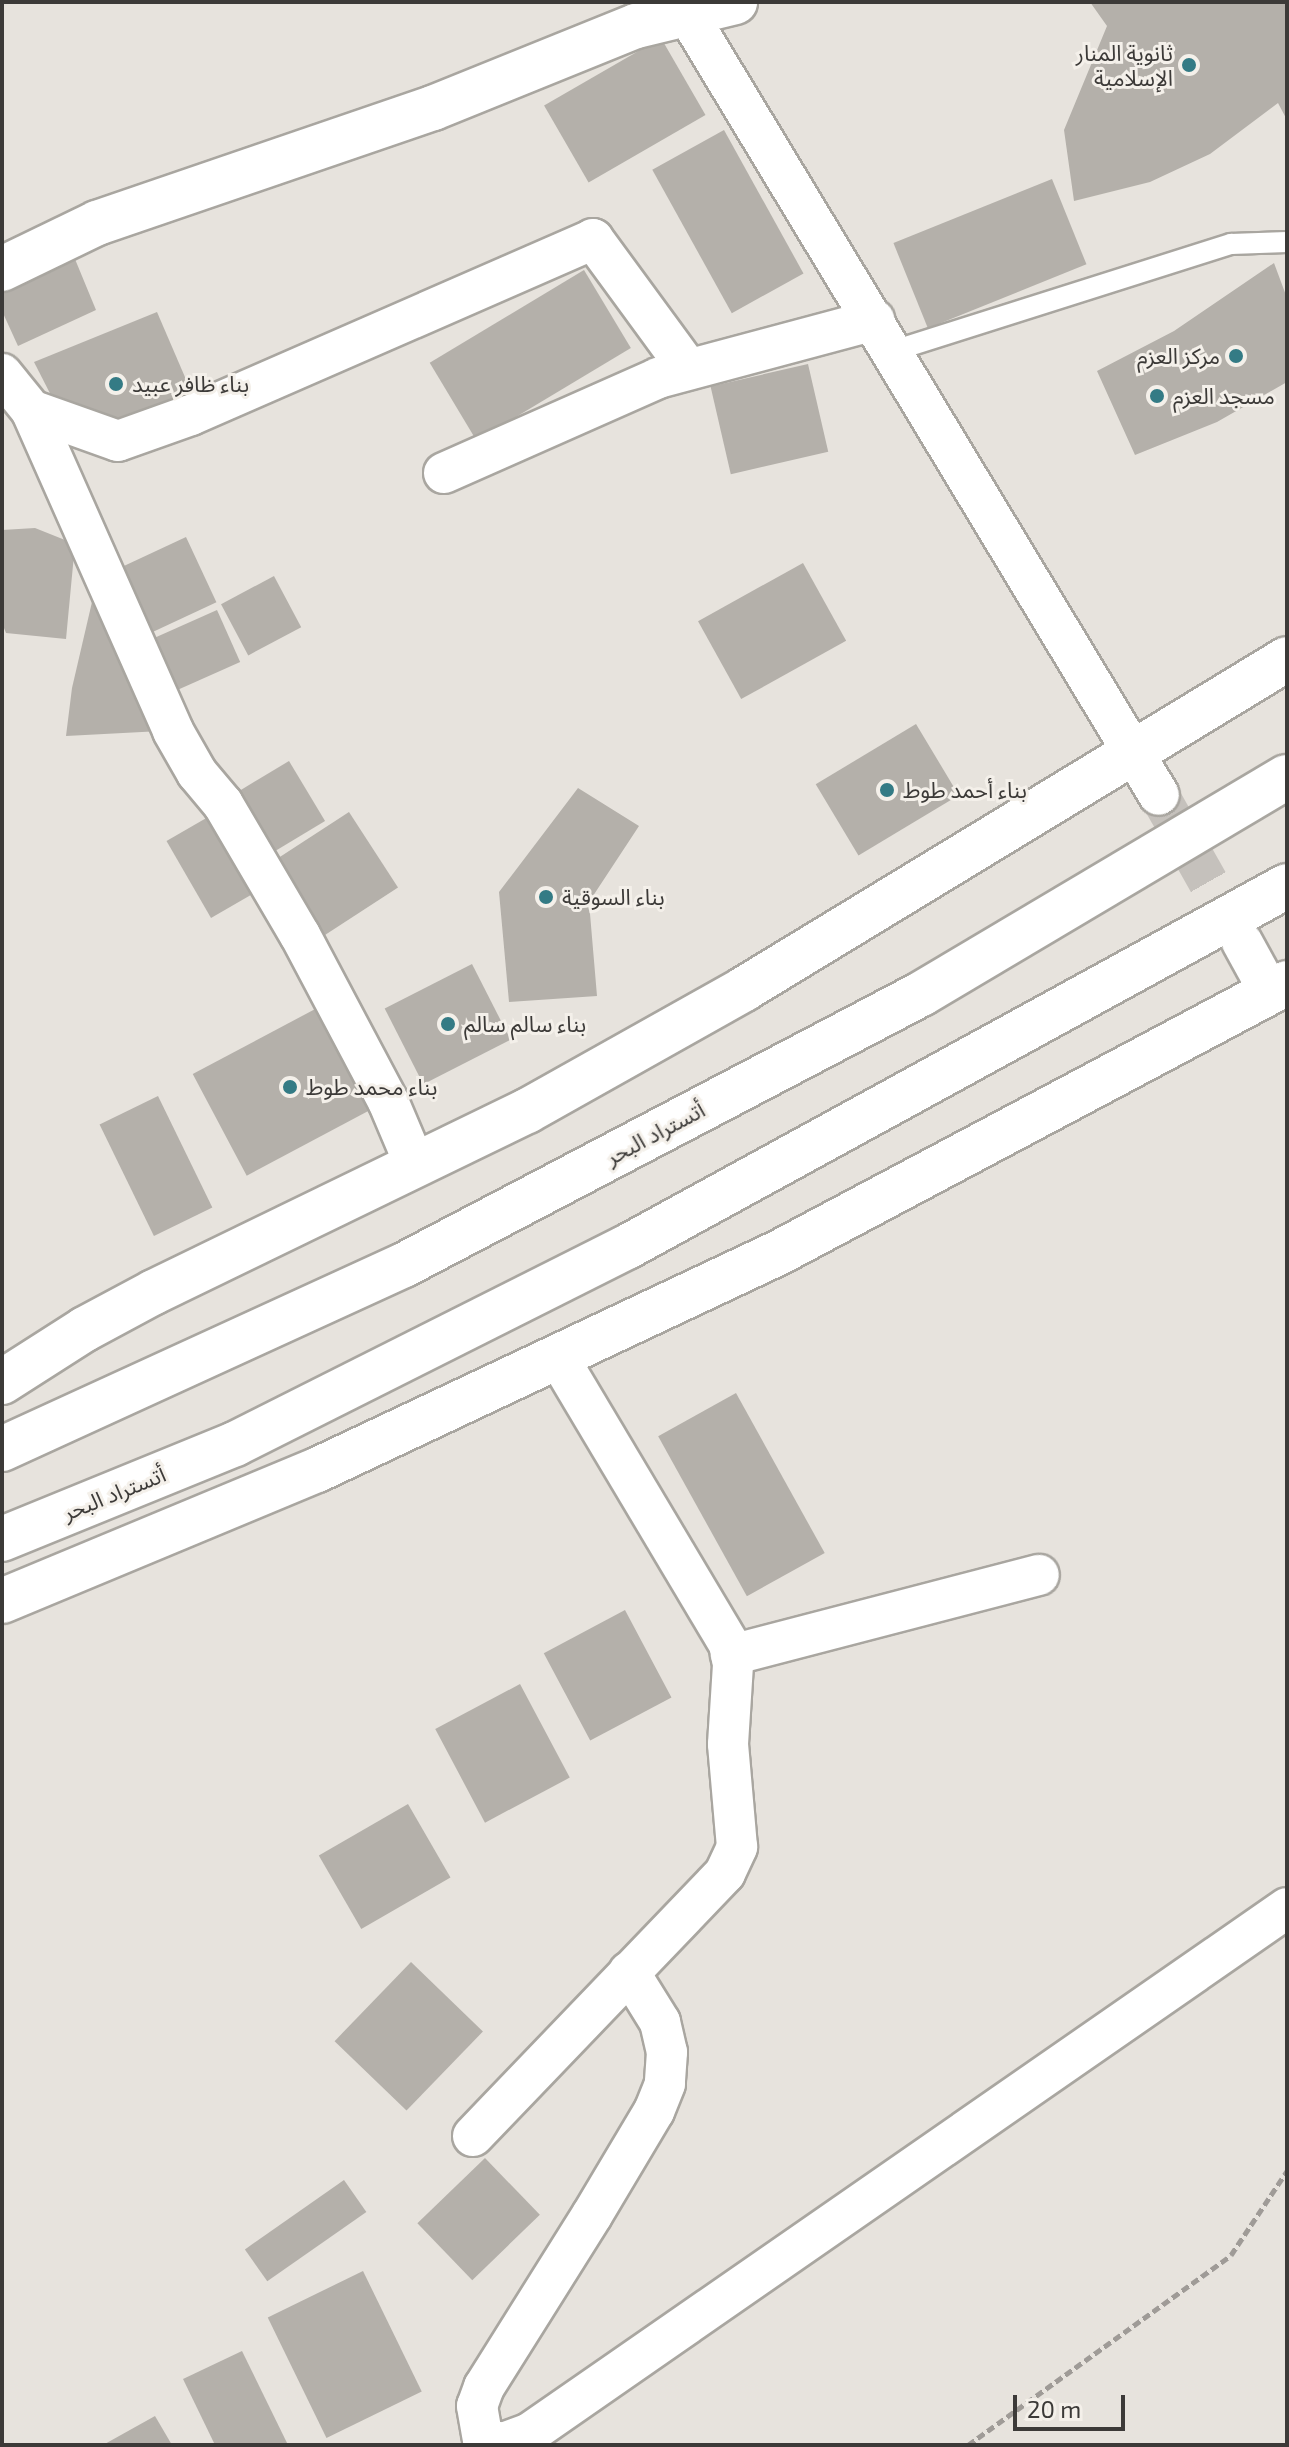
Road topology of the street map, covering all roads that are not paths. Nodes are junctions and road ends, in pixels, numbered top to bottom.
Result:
1 (735, 2) edge
2 (684, 7) edge
3 (1287, 242) edge
4 (2, 269) edge
5 (884, 335) junction
6 (688, 369) junction
7 (2, 374) edge
8 (31, 410) junction
9 (444, 473) dead end
10 (1287, 659) edge
11 (1131, 751) junction
12 (1287, 777) edge
13 (1159, 795) tunnel mouth
14 (1287, 886) edge
15 (1242, 942) tunnel mouth
16 (1278, 988) edge
17 (415, 1165) junction
18 (557, 1356) junction
19 (2, 1382) edge
20 (2, 1449) edge
21 (2, 1539) edge
22 (1039, 1575) dead end
23 (2, 1601) edge
24 (731, 1655) junction
25 (1287, 1908) edge
26 (629, 1972) junction
27 (473, 2136) dead end

1 - 2 main road
2 - 4 main road
2 - 5 street
3 - 5 lane
5 - 6 street
5 - 11 street
6 - 8 street
6 - 9 street
7 - 8 street
8 - 17 street
10 - 11 main road
11 - 13 street
11 - 17 main road
12 - 20 main road, أتستراد البحر
14 - 21 main road, أتستراد البحر
15 - 16 street
16 - 18 main road
17 - 19 main road
18 - 23 main road
18 - 24 street
22 - 24 street
24 - 26 street
25 - 26 street
26 - 27 street

